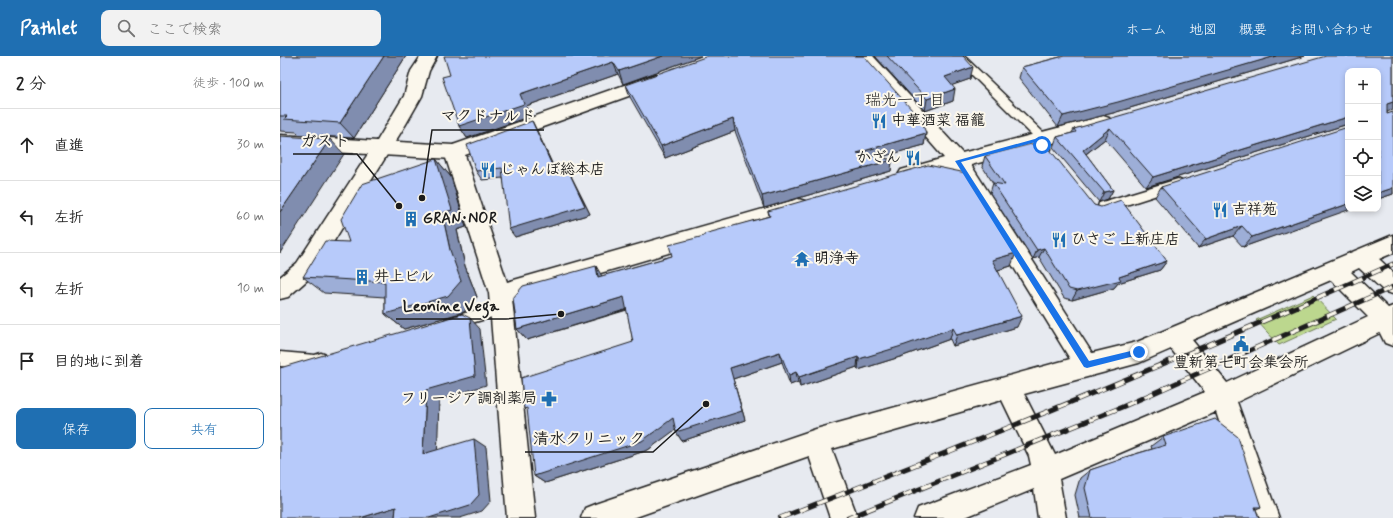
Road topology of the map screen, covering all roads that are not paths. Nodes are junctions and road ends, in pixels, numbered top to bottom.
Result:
1 (429, 56) edge
2 (863, 56) edge
3 (958, 56) edge
4 (672, 74) edge
5 (1120, 118) edge
6 (1042, 138) junction
7 (280, 142) edge
8 (381, 148) junction
9 (454, 152) junction
10 (1052, 157) edge
11 (958, 161) junction
12 (890, 180) edge
13 (1186, 181) edge
14 (814, 202) edge
15 (1090, 204) edge
16 (1393, 244) edge
17 (1362, 257) junction
18 (1334, 270) junction
19 (1393, 285) edge
20 (280, 290) edge
21 (500, 301) junction
22 (1390, 324) edge
23 (435, 328) edge
24 (1176, 337) junction
25 (338, 355) edge
26 (280, 359) edge
27 (1087, 365) junction
28 (1008, 387) junction
29 (1223, 396) junction
30 (816, 441) junction
31 (1044, 474) junction
32 (520, 518) edge
33 (595, 518) edge
34 (844, 518) edge
35 (928, 518) edge
36 (1052, 518) edge
37 (1265, 518) edge

1 - 8 street
2 - 11 street
3 - 6 lane
4 - 9 street
5 - 6 street
6 - 10 lane
6 - 11 street
7 - 8 street
8 - 9 street
8 - 20 street
9 - 21 street
11 - 12 street
11 - 27 street
13 - 15 lane
14 - 21 street
16 - 17 street
17 - 18 street
17 - 19 street
18 - 22 street
18 - 24 street
21 - 23 lane
21 - 32 street
22 - 29 street
24 - 27 street
24 - 29 street
25 - 26 lane
27 - 28 street
28 - 30 street
28 - 31 street
29 - 31 street
29 - 37 street
30 - 33 street
30 - 34 street
31 - 35 street
31 - 36 street

